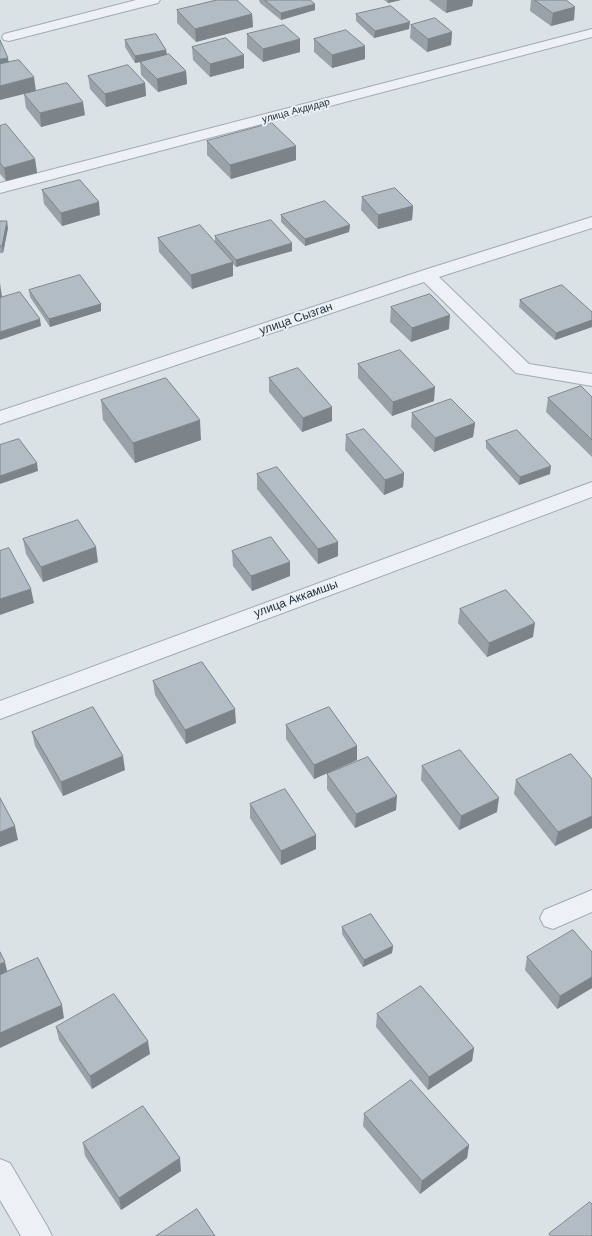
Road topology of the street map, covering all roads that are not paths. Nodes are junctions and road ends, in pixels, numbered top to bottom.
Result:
1 (153, 0) edge
2 (592, 33) edge
3 (9, 36) dead end
4 (0, 188) edge
5 (592, 222) edge
6 (427, 275) junction
7 (592, 380) edge
8 (0, 418) edge
9 (592, 489) edge
10 (0, 710) edge
11 (592, 901) edge
12 (554, 918) dead end
13 (0, 1173) edge
14 (37, 1236) edge

1 - 3 street
2 - 4 street, улица Акдидар
5 - 6 street, улица Сызган
6 - 7 street
6 - 8 street, улица Сызган
9 - 10 street, улица Аккамшы
11 - 12 street
13 - 14 street

